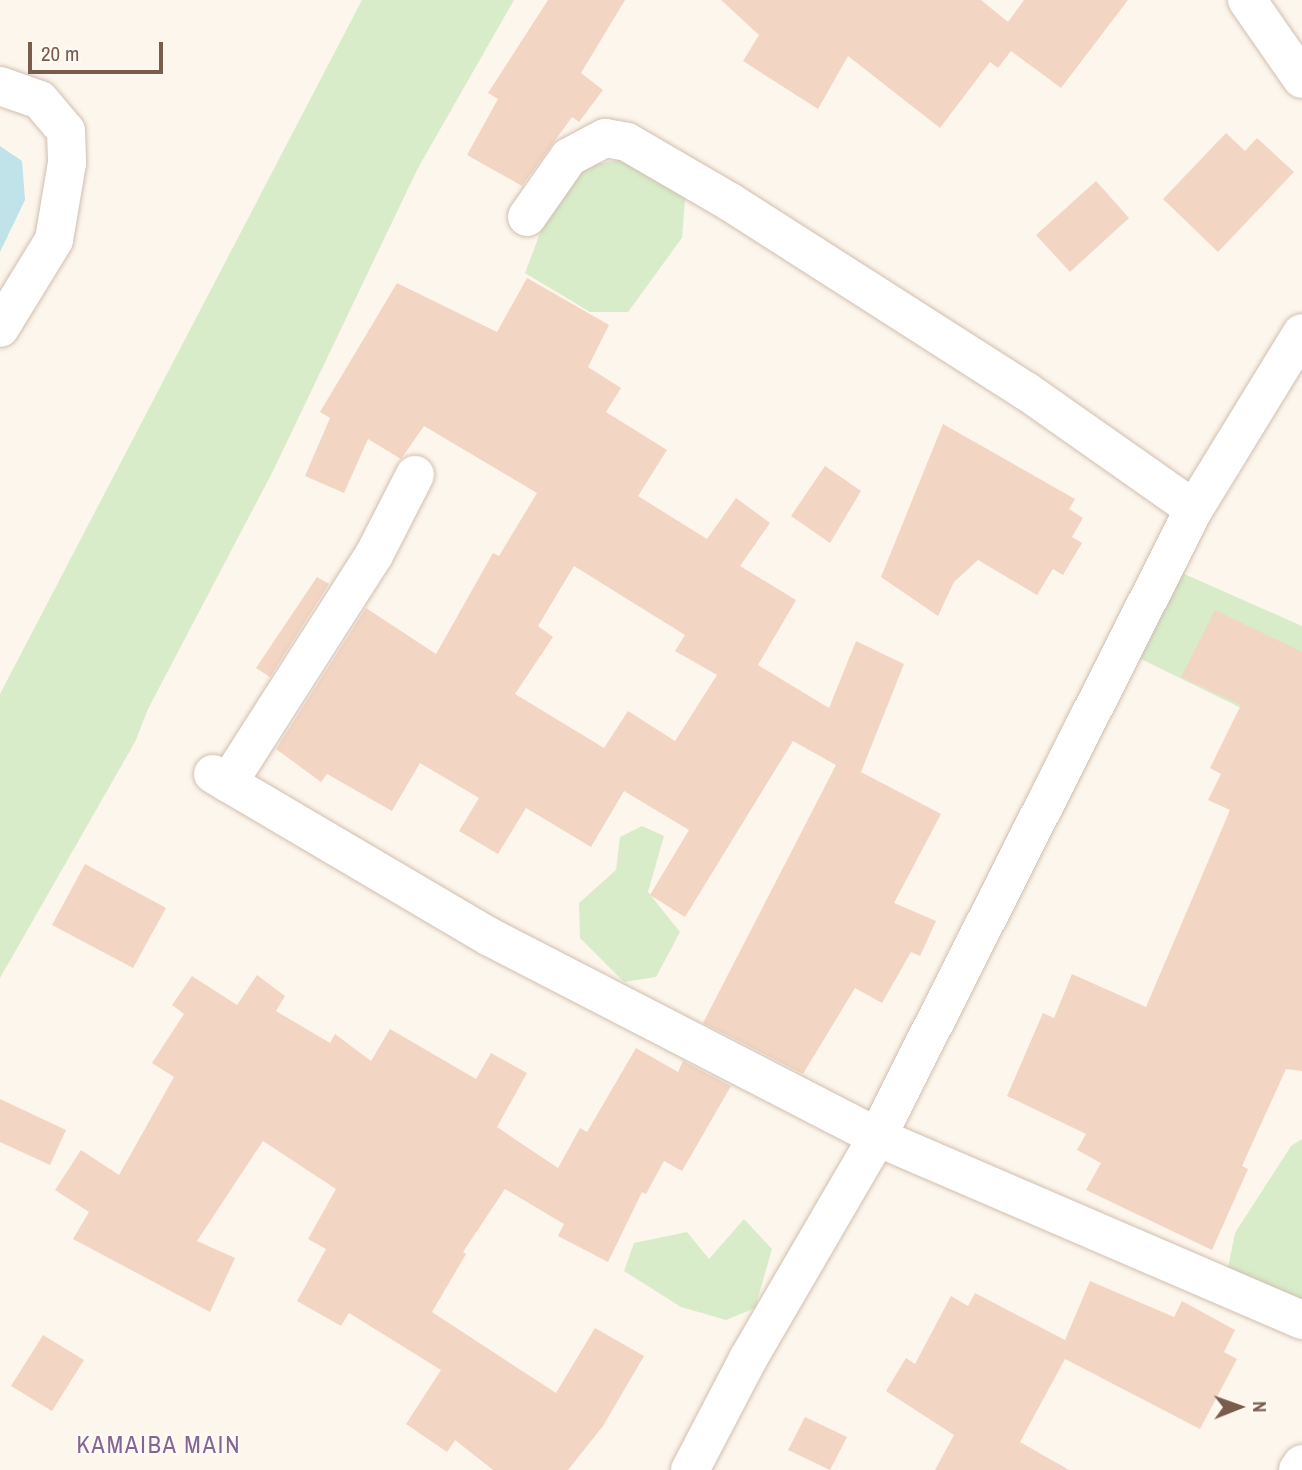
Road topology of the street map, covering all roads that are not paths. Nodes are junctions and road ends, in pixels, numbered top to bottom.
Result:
1 (1247, 0) edge
2 (1302, 79) edge
3 (0, 86) edge
4 (527, 217) dead end
5 (0, 328) edge
6 (1302, 333) edge
7 (415, 475) dead end
8 (1194, 509) junction
9 (877, 1137) junction
10 (1302, 1320) edge
11 (1302, 1465) edge
12 (690, 1470) edge
13 (1298, 1470) edge

1 - 2 street
3 - 5 street
4 - 8 street
6 - 8 street
7 - 9 street
8 - 9 street
9 - 10 street
9 - 12 street
11 - 13 street

